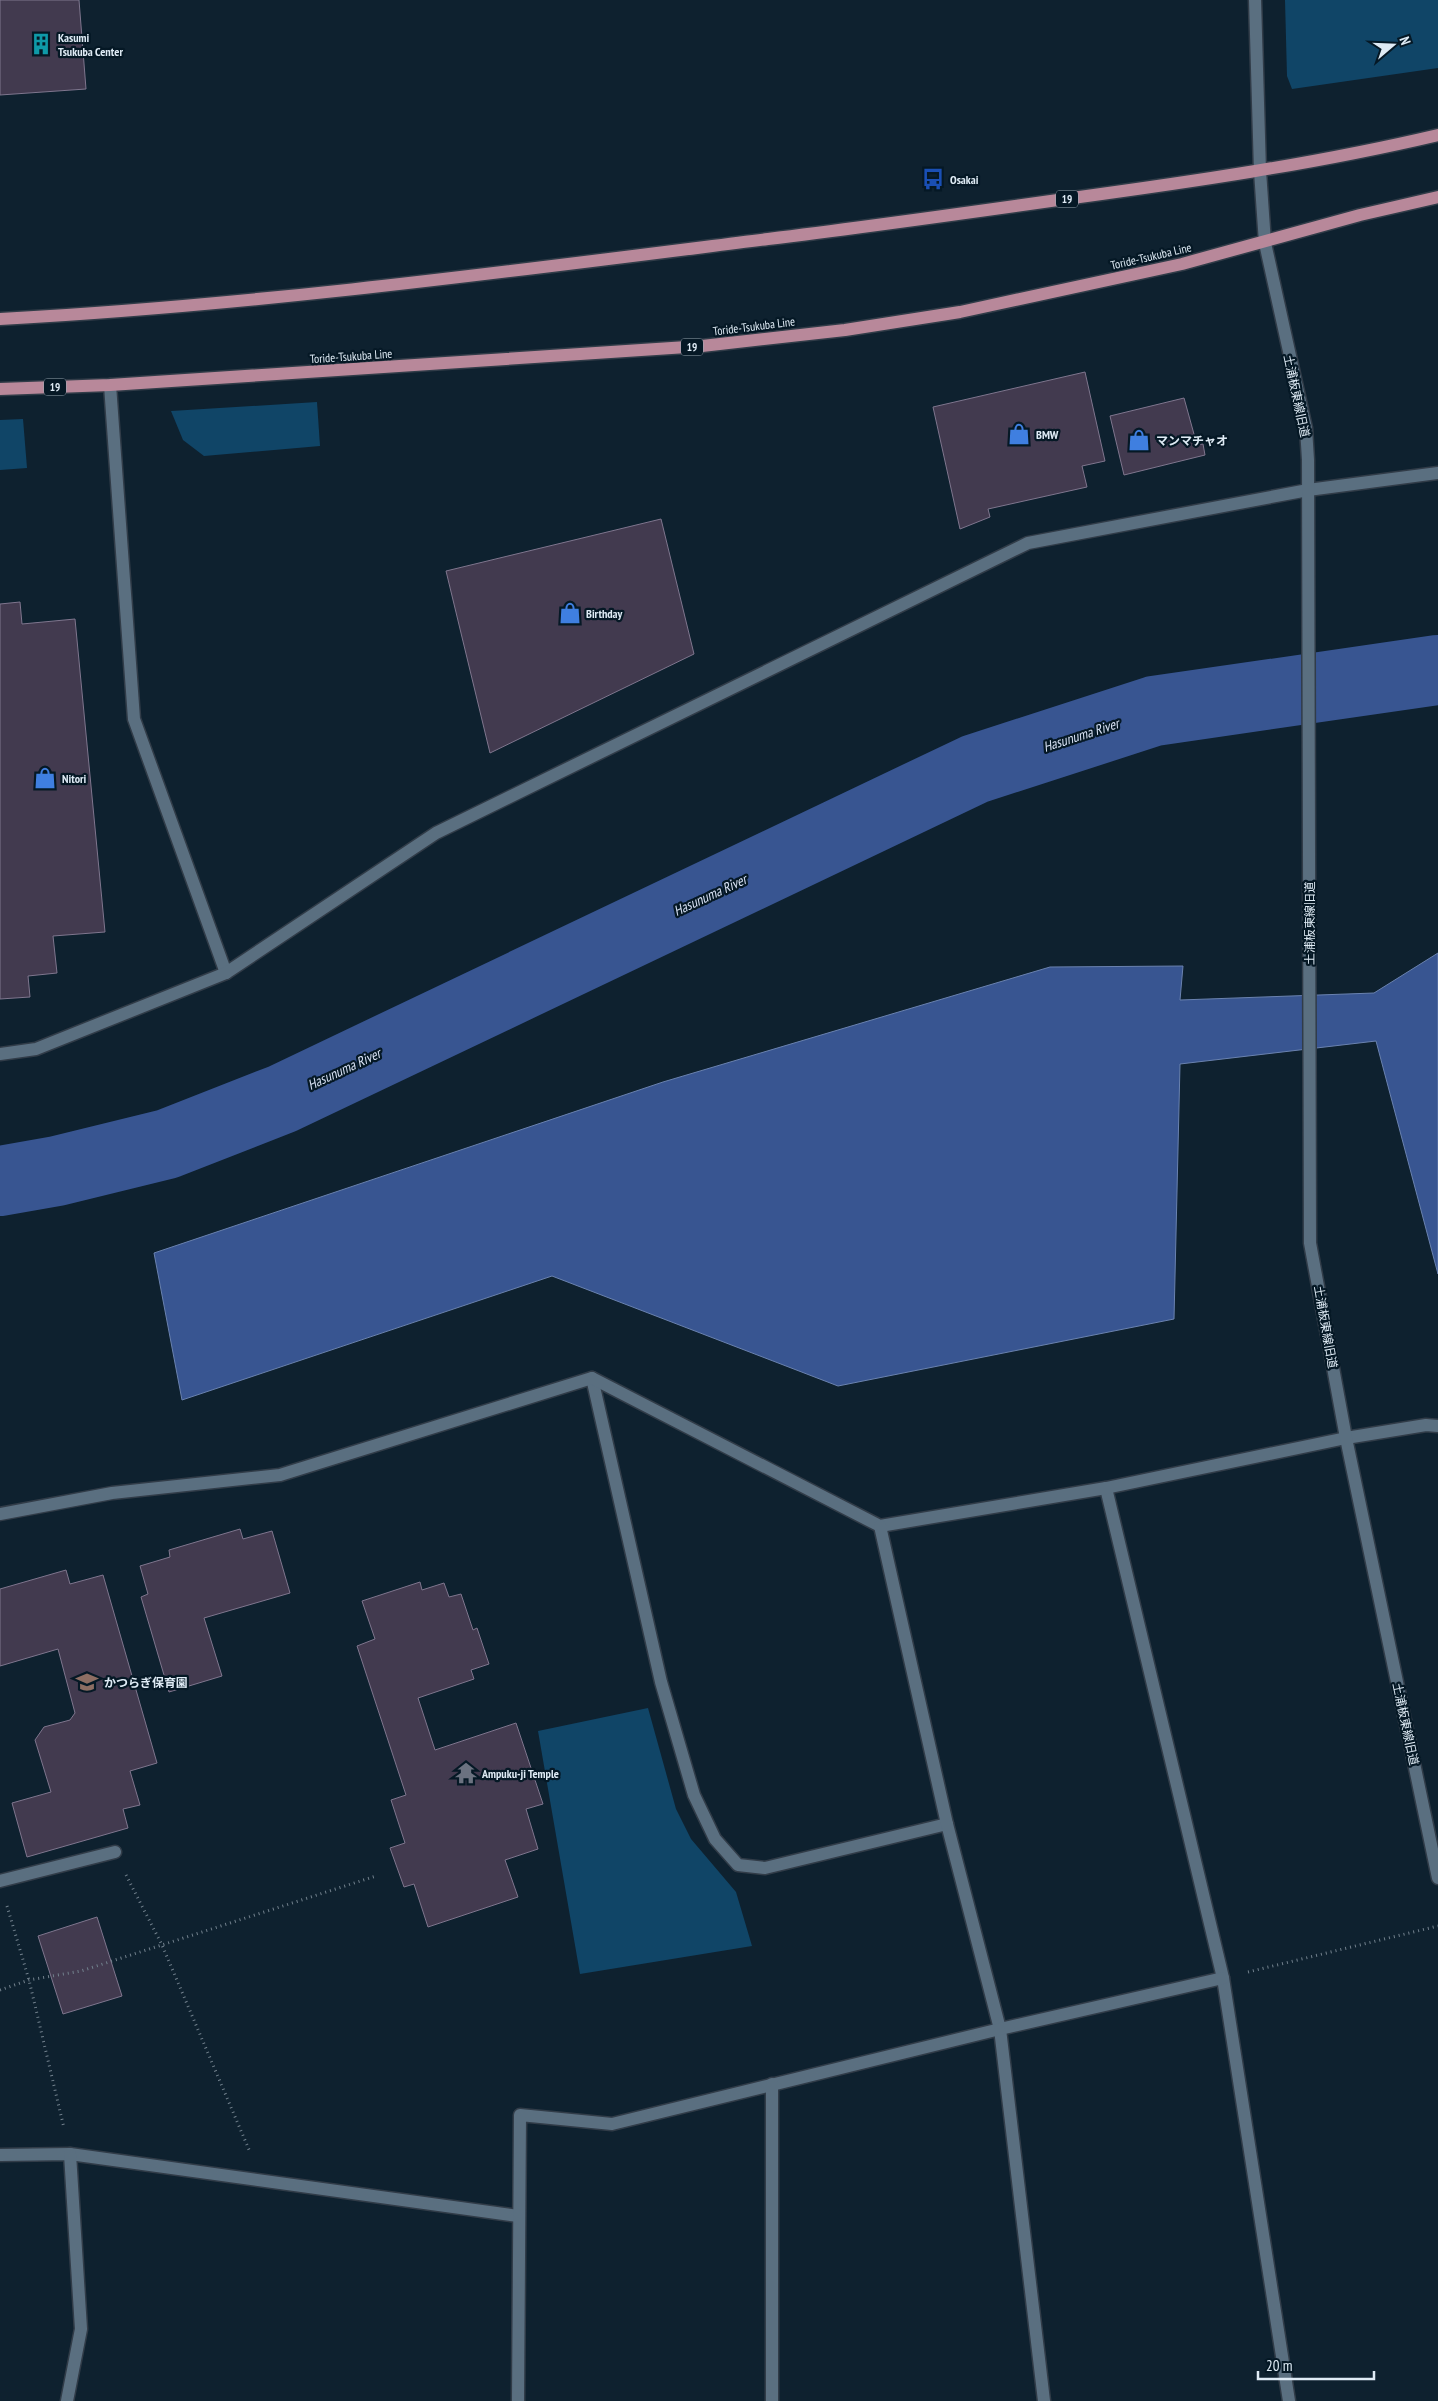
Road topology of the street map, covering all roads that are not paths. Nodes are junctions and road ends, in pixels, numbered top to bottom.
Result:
1 (1254, 0) edge
2 (1438, 135) edge
3 (1260, 171) junction
4 (1438, 197) edge
5 (1265, 243) junction
6 (0, 319) edge
7 (110, 386) junction
8 (0, 389) edge
9 (1438, 472) edge
10 (1308, 490) junction
11 (226, 974) junction
12 (0, 1054) edge
13 (592, 1378) junction
14 (1438, 1426) edge
15 (1346, 1438) junction
16 (1106, 1488) junction
17 (0, 1514) edge
18 (880, 1526) junction
19 (947, 1824) junction
20 (115, 1852) road end
21 (1438, 1878) edge
22 (0, 1881) edge
23 (1223, 1978) junction
24 (1000, 2029) junction
25 (772, 2084) junction
26 (70, 2154) junction
27 (0, 2155) edge
28 (518, 2216) junction
29 (67, 2401) edge
30 (518, 2401) edge
31 (772, 2401) edge
32 (1044, 2401) edge
33 (1289, 2401) edge

1 - 3 street
2 - 3 main road, 19
3 - 5 street, 土浦板東線旧道
3 - 6 main road, 19
4 - 5 main road, Toride-Tsukuba Line / 19
5 - 7 main road, Toride-Tsukuba Line / 19
5 - 10 street, 土浦板東線旧道
7 - 8 main road, Toride-Tsukuba Line / 19
7 - 11 street
9 - 10 street
10 - 11 street
10 - 15 street, 土浦板東線旧道
11 - 12 street
13 - 17 street
13 - 18 street
13 - 19 street
14 - 15 street
15 - 16 street
15 - 21 street, 土浦板東線旧道
16 - 18 street
16 - 23 street
18 - 19 street
19 - 24 street
20 - 22 street
23 - 24 street
23 - 33 street
24 - 25 street
24 - 32 street
25 - 28 street
25 - 31 street
26 - 27 street
26 - 28 street
26 - 29 street
28 - 30 street

